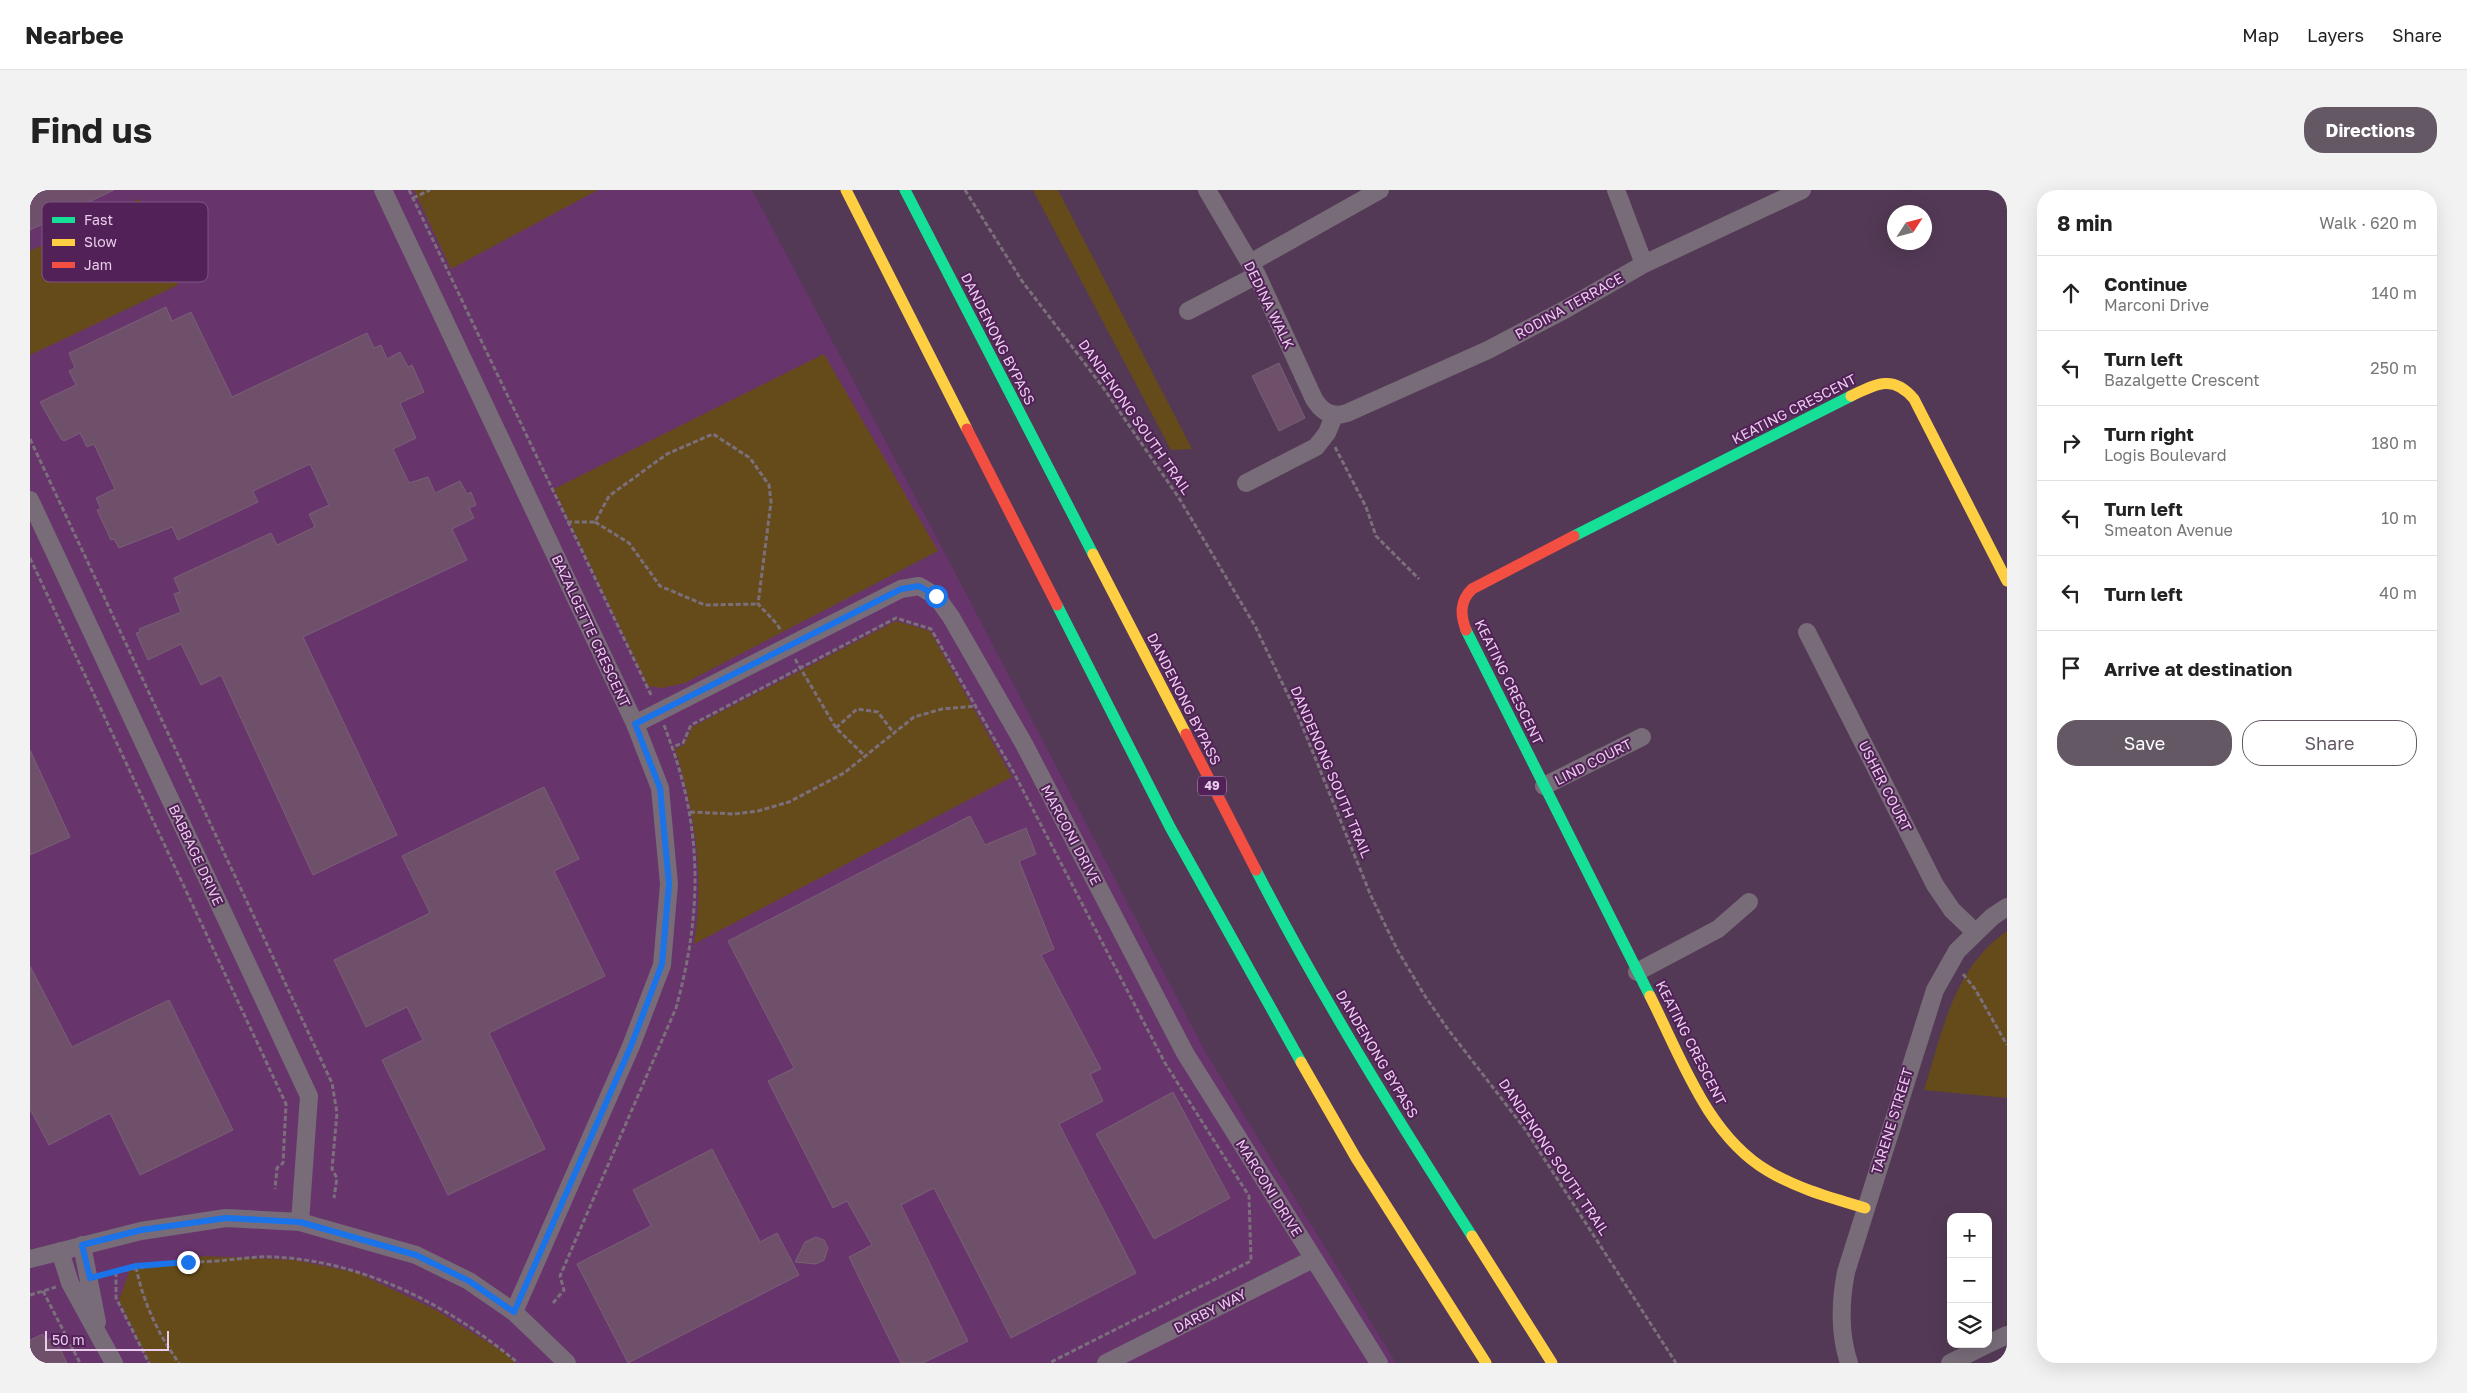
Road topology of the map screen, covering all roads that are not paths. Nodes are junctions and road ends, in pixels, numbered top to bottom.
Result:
1 (383, 190) edge
2 (846, 190) edge
3 (905, 190) edge
4 (1207, 190) edge
5 (1380, 190) edge
6 (1616, 190) edge
7 (1802, 190) edge
8 (1644, 264) junction
9 (1254, 269) junction
10 (1188, 311) dead end
11 (1334, 416) junction
12 (1246, 483) dead end
13 (30, 500) edge
14 (2007, 581) edge
15 (1807, 632) dead end
16 (635, 724) junction
17 (1642, 737) dead end
18 (1544, 786) junction
19 (1749, 902) dead end
20 (2007, 907) edge
21 (1975, 932) junction
22 (1638, 972) junction
23 (1865, 1208) junction
24 (300, 1222) junction
25 (82, 1245) junction
26 (60, 1251) junction
27 (30, 1259) edge
28 (1313, 1259) junction
29 (514, 1312) junction
30 (98, 1333) junction
31 (2007, 1335) edge
32 (1992, 1342) edge
33 (1980, 1348) edge
34 (114, 1363) edge
35 (566, 1363) edge
36 (1106, 1363) edge
37 (1380, 1363) edge
38 (1486, 1363) edge
39 (1552, 1363) edge
40 (1849, 1363) edge
41 (1950, 1363) edge

1 - 16 street, BAZALGETTE CRESCENT
2 - 38 main road
3 - 39 main road, DANDENONG BYPASS / 49
4 - 9 street, DEDINA WALK
5 - 9 street
6 - 8 street
7 - 8 street, RODINA TERRACE
8 - 11 street, RODINA TERRACE
9 - 10 street
9 - 11 street, DEDINA WALK
11 - 12 street
13 - 24 street, BABBAGE DRIVE
14 - 18 main road, KEATING CRESCENT
15 - 21 street, USHER COURT
16 - 28 street, MARCONI DRIVE
16 - 29 street, BAZALGETTE CRESCENT
17 - 18 street, LIND COURT
18 - 22 main road, KEATING CRESCENT
19 - 22 street
20 - 21 street, TARENE STREET
21 - 23 street, TARENE STREET
22 - 23 main road, KEATING CRESCENT
23 - 40 street, TARENE STREET
24 - 25 street
24 - 29 street
25 - 26 street
25 - 30 street
26 - 27 street
26 - 30 street
28 - 36 street, DARBY WAY
28 - 37 street, MARCONI DRIVE
29 - 35 street
30 - 34 street
31 - 32 street
33 - 41 street

